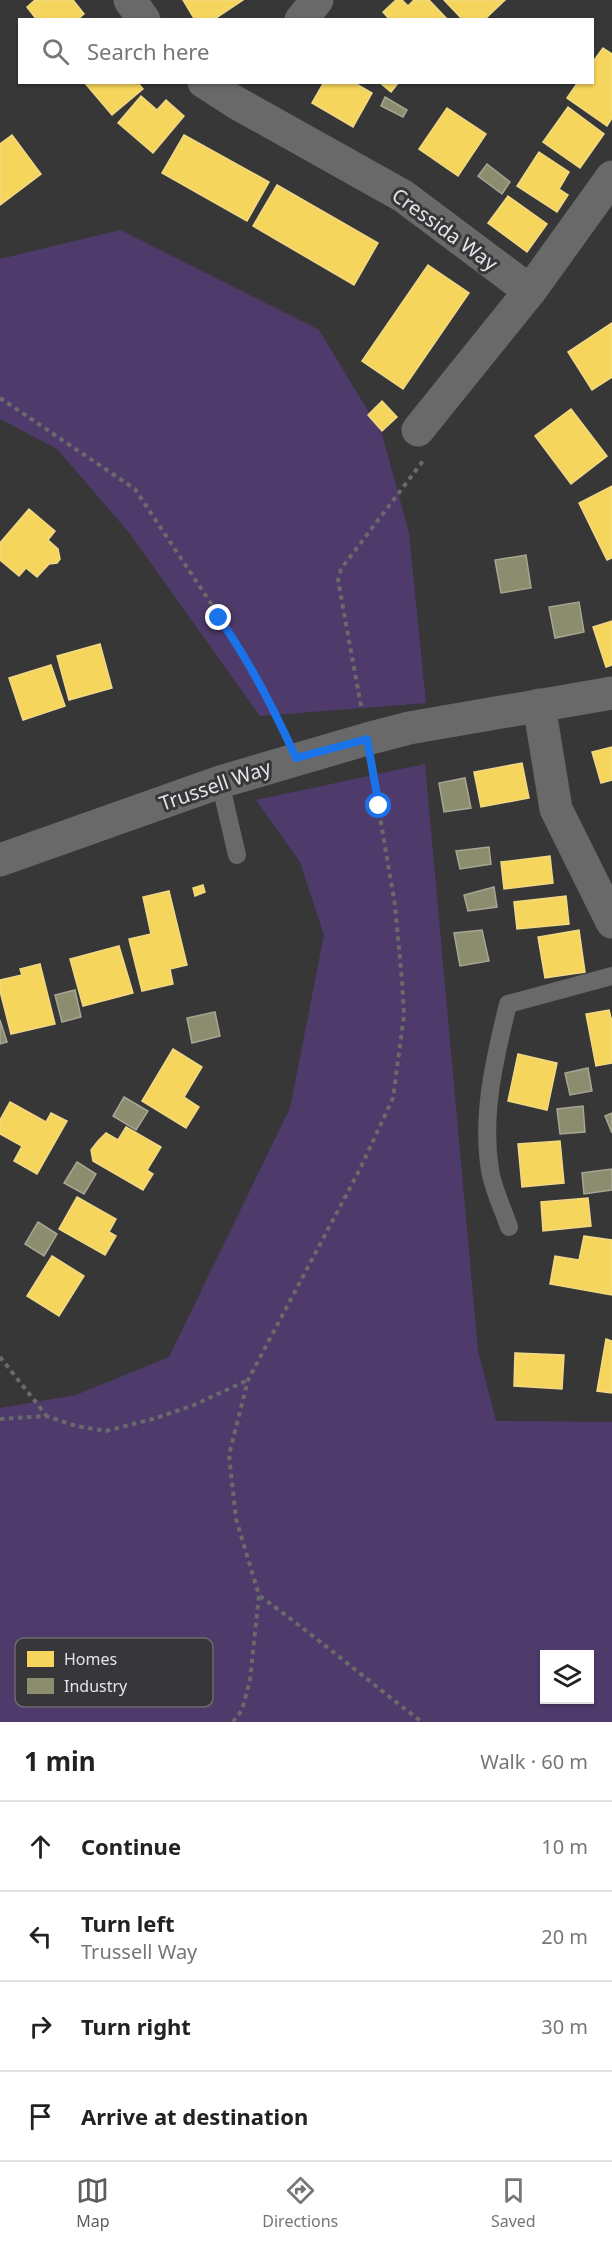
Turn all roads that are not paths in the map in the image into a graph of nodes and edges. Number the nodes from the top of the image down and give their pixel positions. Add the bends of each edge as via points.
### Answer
1 (130, 0) edge
2 (317, 0) edge
3 (143, 18) edge
4 (303, 18) edge
5 (212, 84) edge
6 (242, 92) edge
7 (612, 177) edge
8 (530, 291) junction
9 (421, 444) road end
10 (612, 693) edge
11 (539, 705) junction
12 (220, 782) junction
13 (237, 855) dead end
14 (0, 860) edge
15 (612, 922) edge
16 (612, 976) edge
17 (509, 1227) dead end

1 - 3 street
2 - 4 street
5 - 6 street, Cressida Way
6 - 8 street, Cressida Way via 403,196
7 - 8 street
8 - 9 street
10 - 11 street, Trussell Way
11 - 12 street, Trussell Way via 409,728
11 - 15 street via 556,809
12 - 13 lane
12 - 14 street, Trussell Way
16 - 17 lane via 508,1004 495,1057 487,1119 490,1171

